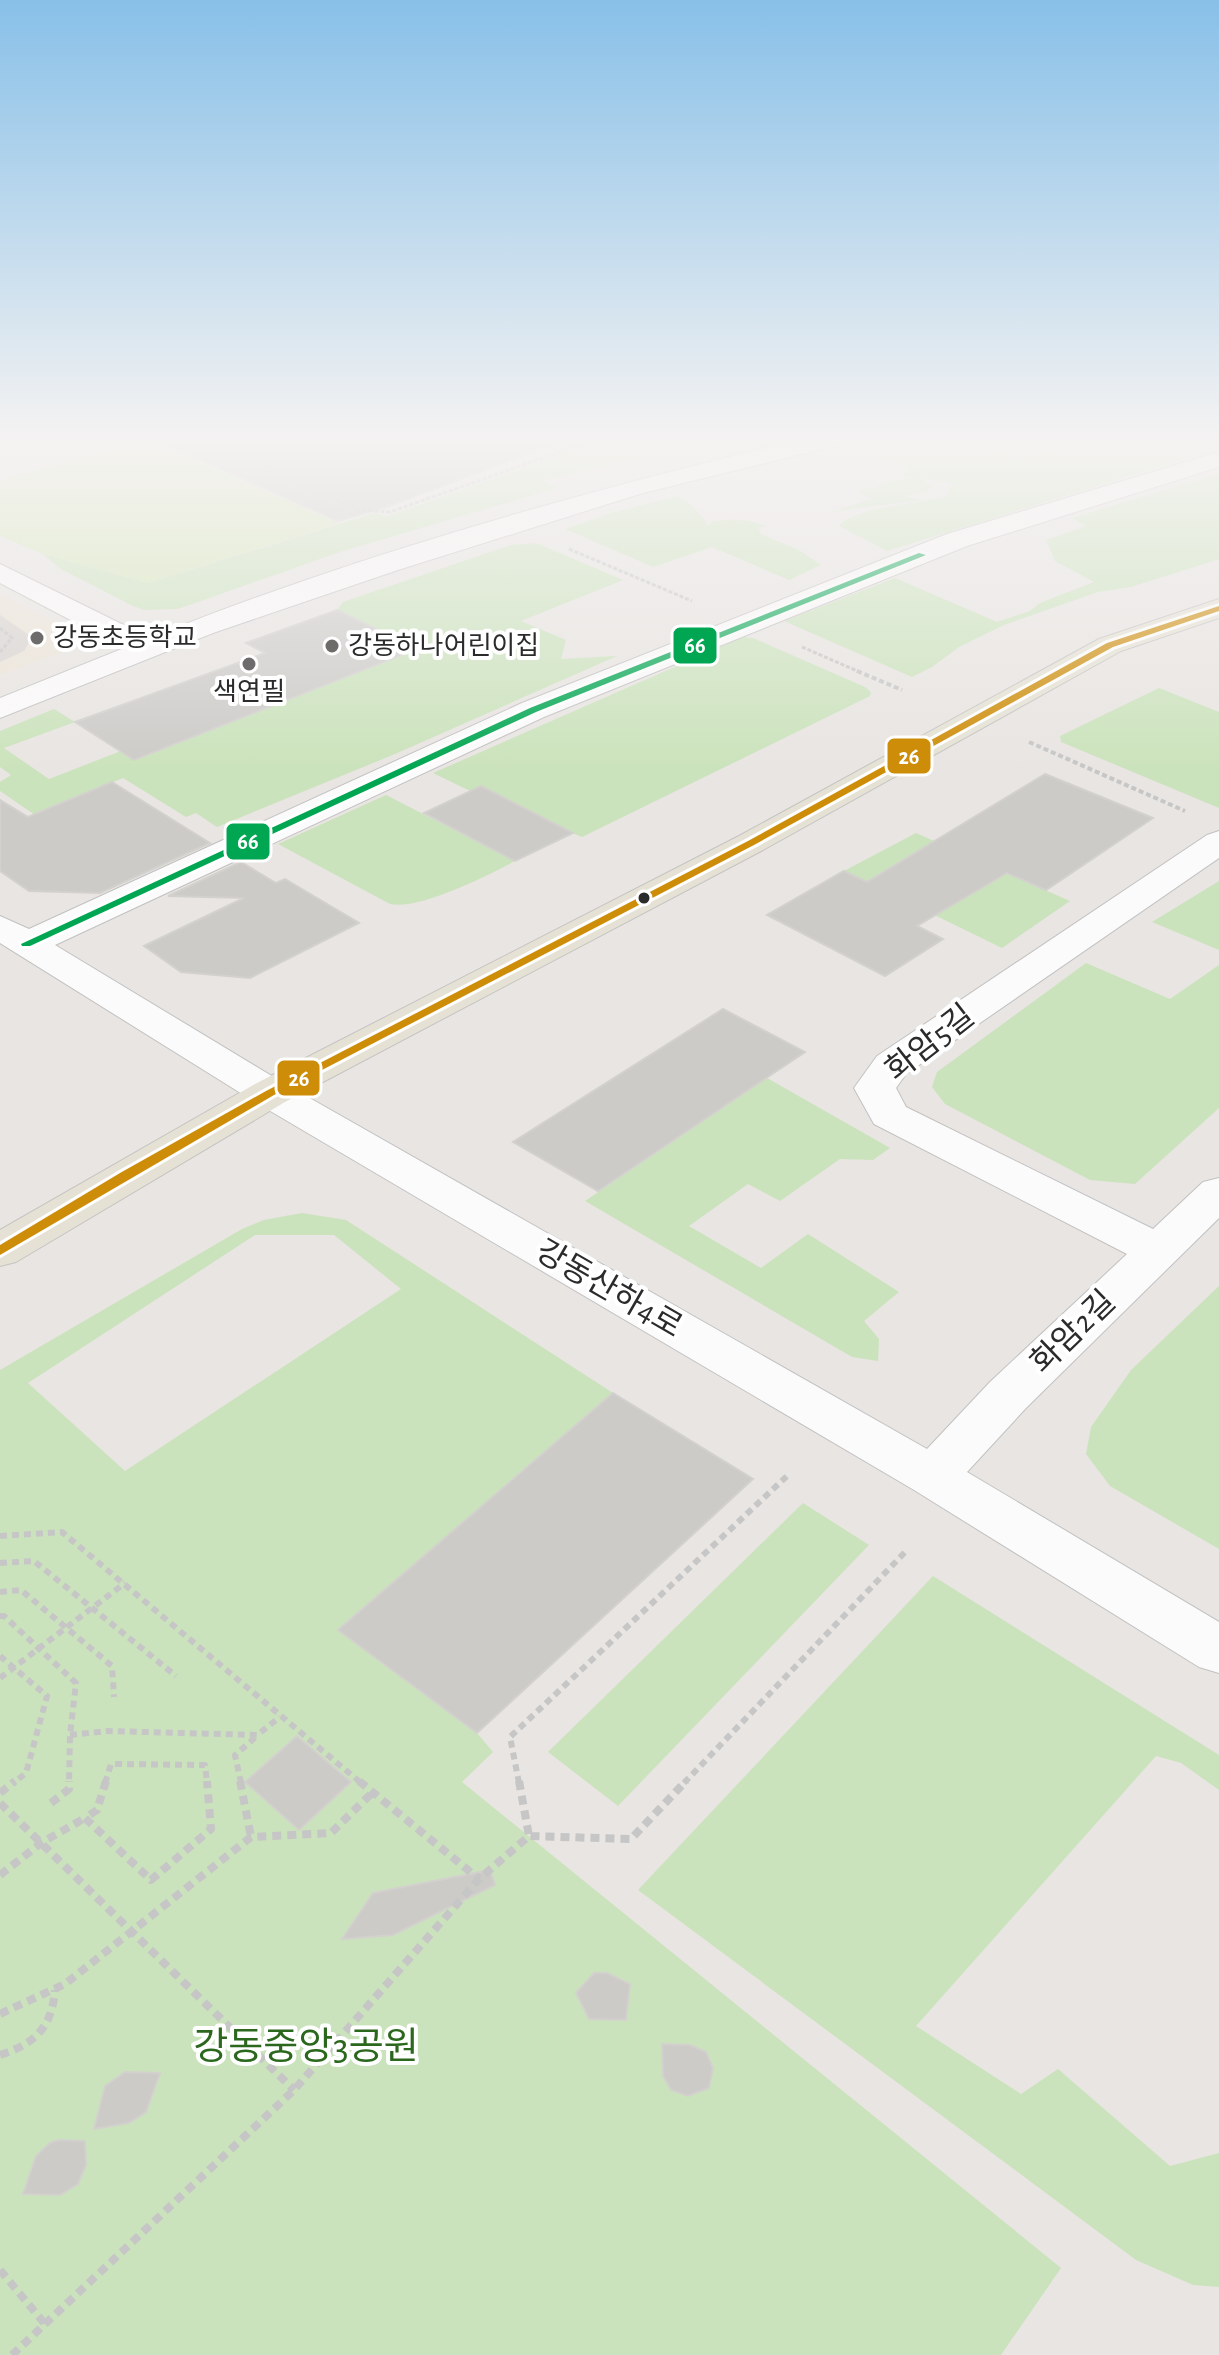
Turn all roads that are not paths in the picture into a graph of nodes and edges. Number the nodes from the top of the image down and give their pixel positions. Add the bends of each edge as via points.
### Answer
1 (433, 550) edge
2 (932, 550) edge
3 (0, 572) edge
4 (1219, 608) edge
5 (146, 648) junction
6 (0, 709) edge
7 (1208, 829) edge
8 (13, 935) edge
9 (270, 1093) junction
10 (1219, 1192) edge
11 (1156, 1250) junction
12 (0, 1251) edge
13 (932, 1476) junction
14 (1219, 1650) edge

1 - 5 street
2 - 8 street via 547,704
3 - 5 street
4 - 9 main road via 1110,645 751,843
5 - 6 street
7 - 11 street, 화암5길 via 891,1065 875,1088 889,1115
8 - 9 street, 강동산하4로
9 - 12 main road
9 - 13 street, 강동산하4로
10 - 11 street, 화암2길
11 - 13 street, 화암2길
13 - 14 street, 강동산하4로

